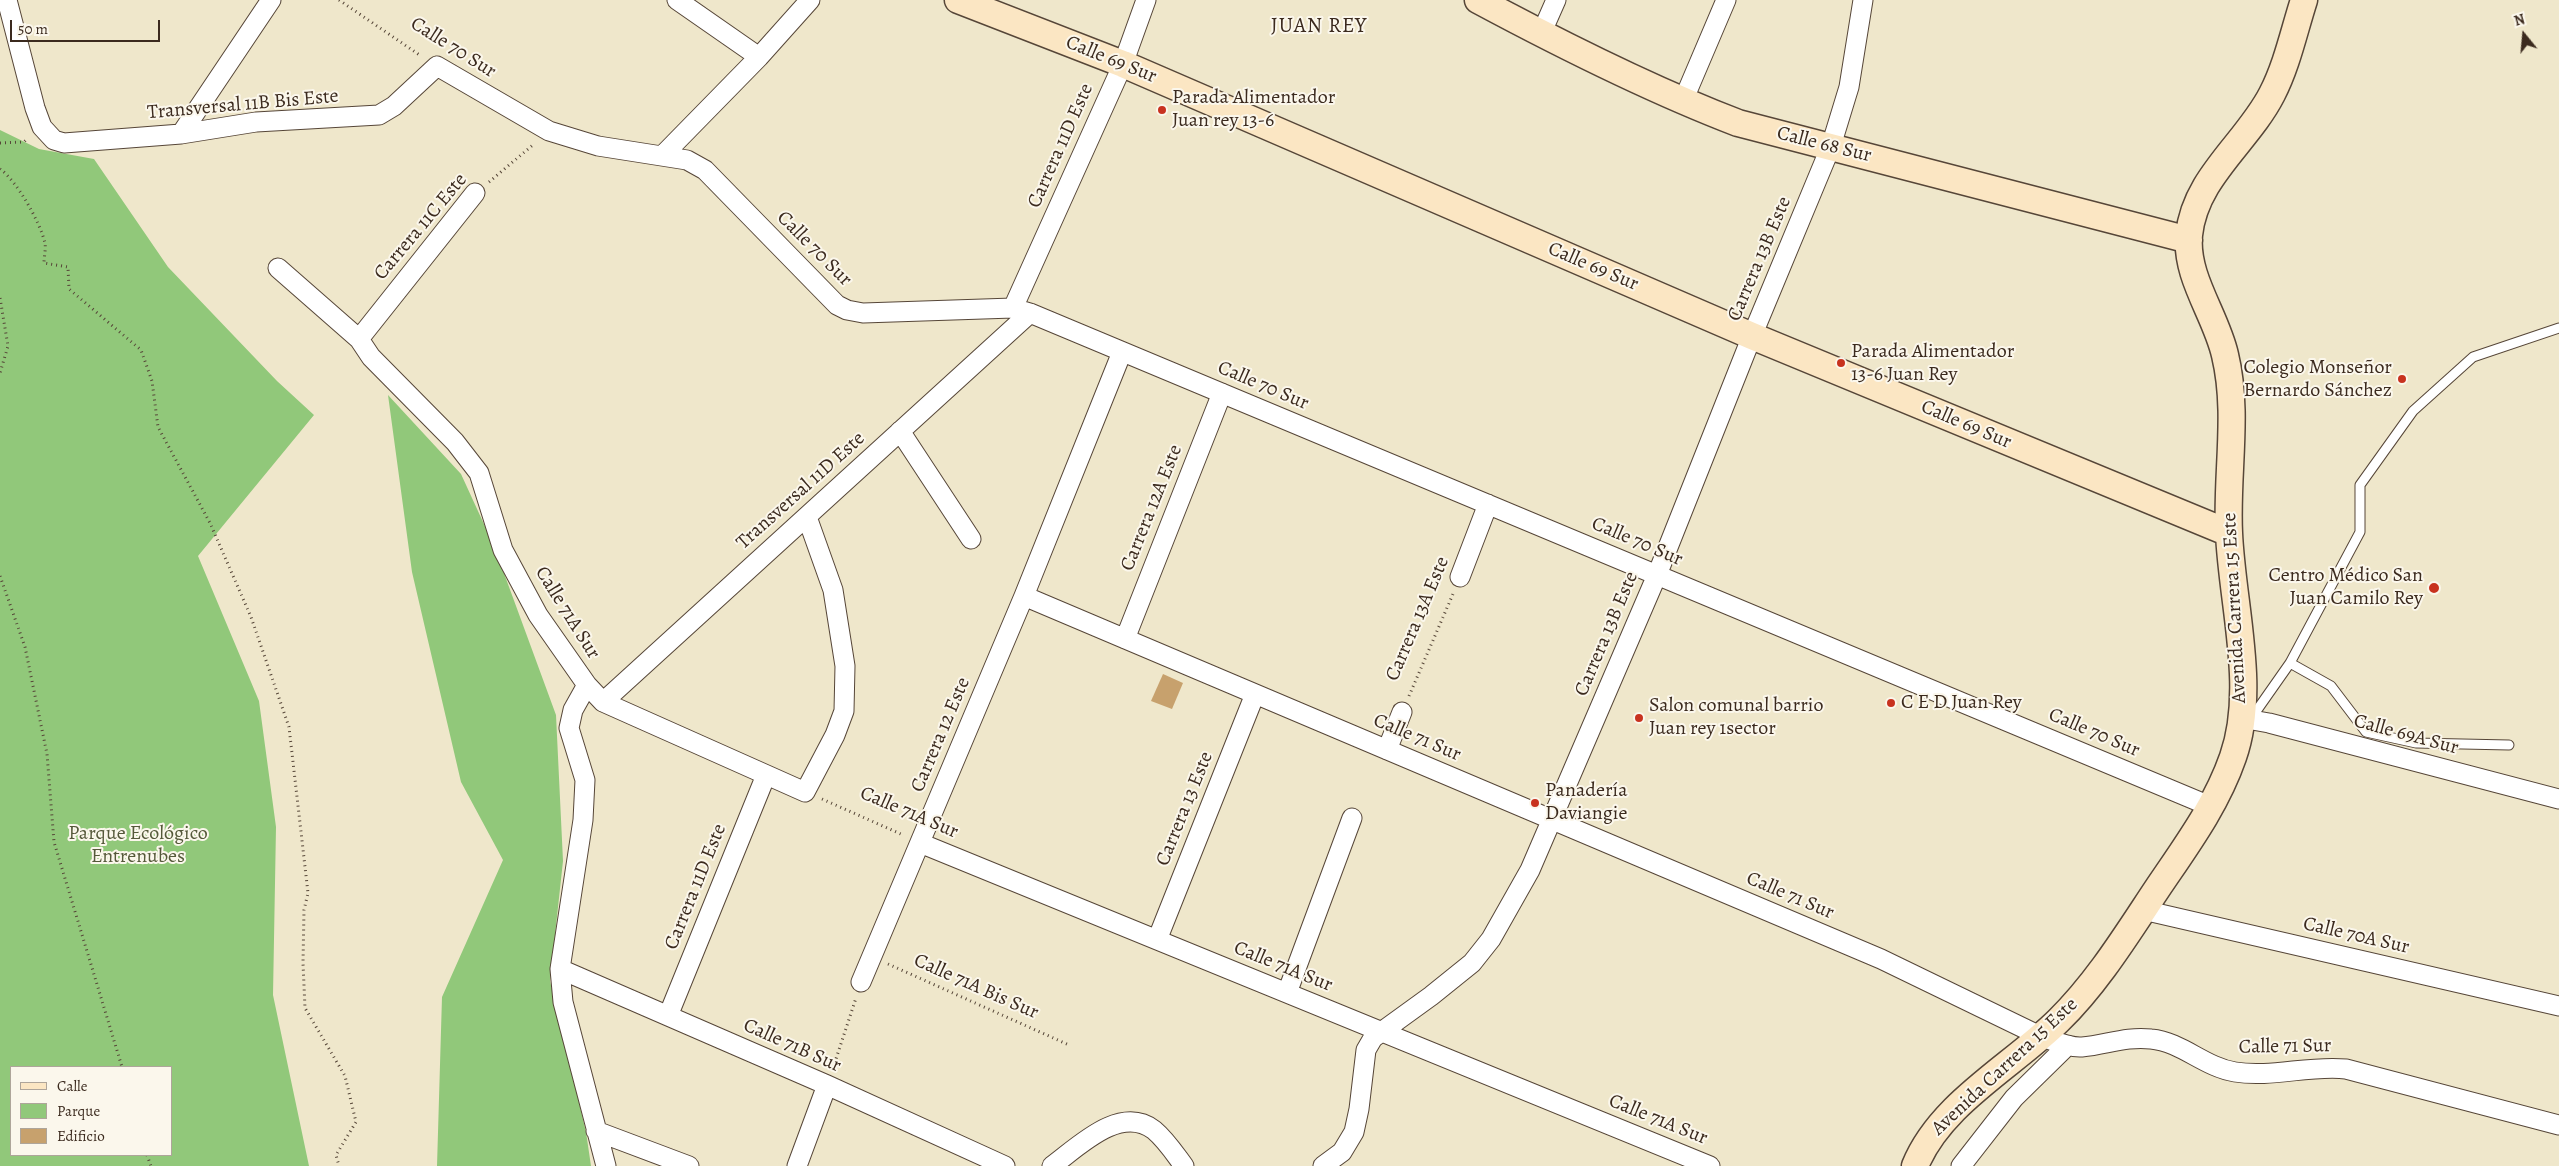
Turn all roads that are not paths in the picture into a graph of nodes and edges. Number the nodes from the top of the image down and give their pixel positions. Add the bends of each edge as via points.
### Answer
1 (7, 0) edge
2 (270, 0) edge
3 (677, 0) edge
4 (810, 0) edge
5 (958, 0) edge
6 (1146, 0) edge
7 (1478, 0) edge
8 (1556, 0) edge
9 (1726, 0) edge
10 (1863, 0) edge
11 (2304, 0) edge
12 (1541, 34) junction
13 (759, 57) junction
14 (1123, 64) junction
15 (437, 66) joint
16 (1683, 101) junction
17 (181, 134) junction
18 (1832, 146) junction
19 (663, 155) junction
20 (475, 193) road end
21 (2189, 240) junction
22 (278, 268) dead end
23 (1021, 310) junction
24 (2559, 328) edge
25 (1752, 336) junction
26 (359, 339) junction
27 (1122, 352) junction
28 (1222, 393) junction
29 (900, 431) junction
30 (1488, 504) junction
31 (807, 517) junction
32 (2228, 533) junction
33 (971, 539) dead end
34 (1657, 575) junction
35 (1460, 577) road end
36 (1024, 596) junction
37 (1124, 639) junction
38 (2290, 663) junction
39 (587, 685) junction
40 (1255, 694) junction
41 (603, 702) junction
42 (1402, 712) road end
43 (2245, 719) junction
44 (2509, 745) dead end
45 (1387, 750) junction
46 (766, 775) junction
47 (2559, 799) edge
48 (2212, 807) junction
49 (1352, 818) dead end
50 (1551, 819) junction
51 (920, 843) junction
52 (2143, 910) junction
53 (1157, 940) junction
54 (560, 969) junction
55 (861, 982) road end
56 (1287, 993) junction
57 (2559, 1006) edge
58 (668, 1016) junction
59 (1380, 1031) junction
60 (2042, 1037) junction
61 (2068, 1045) junction
62 (827, 1085) junction
63 (2559, 1125) edge
64 (596, 1131) junction
65 (606, 1166) edge
66 (689, 1166) edge
67 (797, 1166) edge
68 (1005, 1166) edge
69 (1052, 1166) edge
70 (1184, 1166) edge
71 (1323, 1166) edge
72 (1710, 1166) edge
73 (1915, 1166) edge
74 (1961, 1166) edge

1 - 17 street, Transversal 11B Bis Este via 35,108 42,127 54,140 64,143
2 - 17 street
3 - 13 street
4 - 13 street
5 - 14 street, Calle 69 Sur
6 - 14 street, Carrera 11D Este
7 - 12 street, Calle 68 Sur
8 - 12 street
9 - 16 street
10 - 18 street, Carrera 13B Este via 1850,87
11 - 21 street, Avenida Carrera 15 Este via 2272,95 2201,194 2193,214
12 - 16 street, Calle 68 Sur
13 - 19 street
14 - 23 street, Carrera 11D Este
14 - 25 street, Calle 69 Sur
15 - 17 street, Transversal 11B Bis Este via 394,106 379,115 256,122
15 - 19 street, Calle 70 Sur via 549,131 598,146
16 - 18 street, Calle 68 Sur via 1738,123
18 - 21 street, Calle 68 Sur
18 - 25 street, Carrera 13B Este
19 - 23 street, Calle 70 Sur via 687,160 705,170 838,305 847,310 882,313
20 - 26 street, Carrera 11C Este
21 - 32 street, Avenida Carrera 15 Este via 2188,249 2195,275 2216,324 2230,382
22 - 26 street, Calle 71A Sur
23 - 27 street, Calle 70 Sur
23 - 29 street, Transversal 11D Este
24 - 38 lane via 2473,357 2413,411 2360,485 2360,532
25 - 32 street, Calle 69 Sur
25 - 34 street, Carrera 13B Este
26 - 39 street, Calle 71A Sur via 371,357 455,442 479,473 503,550 538,615
27 - 28 street, Calle 70 Sur
27 - 36 street, Carrera 12 Este
28 - 30 street, Calle 70 Sur
28 - 37 street, Carrera 12A Este
29 - 31 street, Transversal 11D Este
29 - 33 street
30 - 34 street, Calle 70 Sur
30 - 35 street, Carrera 13A Este
31 - 41 street, Transversal 11D Este
31 - 46 street, Calle 71A Sur via 833,590 846,666 844,711 805,792
32 - 43 street, Avenida Carrera 15 Este
34 - 48 street, Calle 70 Sur
34 - 50 street, Carrera 13B Este
36 - 37 street, Calle 71 Sur
36 - 51 street, Carrera 12 Este
37 - 40 street, Calle 71 Sur
38 - 43 lane
38 - 44 lane via 2332,686 2366,732 2416,742
39 - 41 street, Calle 71A Sur
39 - 54 street via 573,710 569,728 585,780
40 - 45 street, Calle 71 Sur
40 - 53 street, Carrera 13 Este
41 - 46 street, Calle 71A Sur
42 - 45 street, Carrera 13A Este
43 - 47 street, Calle 69A Sur via 2269,722
43 - 48 street, Avenida Carrera 15 Este
45 - 50 street, Calle 71 Sur
46 - 58 street, Carrera 11D Este
48 - 52 street, Avenida Carrera 15 Este
49 - 56 street
50 - 59 street, Carrera 13B Este via 1530,870 1482,951 1431,996
50 - 60 street, Calle 71 Sur via 1881,959
51 - 53 street, Calle 71A Sur
51 - 55 street, Carrera 12 Este
52 - 57 street, Calle 70A Sur
52 - 60 street, Avenida Carrera 15 Este via 2096,978
53 - 56 street, Calle 71A Sur
54 - 58 street, Calle 71B Sur
54 - 64 street via 563,1002
56 - 59 street, Calle 71A Sur
58 - 62 street, Calle 71B Sur
59 - 71 street, Carrera 13B Este via 1366,1050 1354,1132 1342,1152
59 - 72 street, Calle 71A Sur
60 - 61 street, Calle 71 Sur
60 - 73 street, Avenida Carrera 15 Este via 1953,1110 1933,1131
61 - 63 street, Calle 71 Sur via 2082,1047 2130,1038 2171,1042 2236,1073 2328,1067 2346,1069
61 - 74 street via 2014,1098
62 - 67 street
62 - 68 street, Calle 71B Sur
64 - 65 street
64 - 66 street
69 - 70 street via 1098,1132 1121,1123 1137,1122 1153,1130

